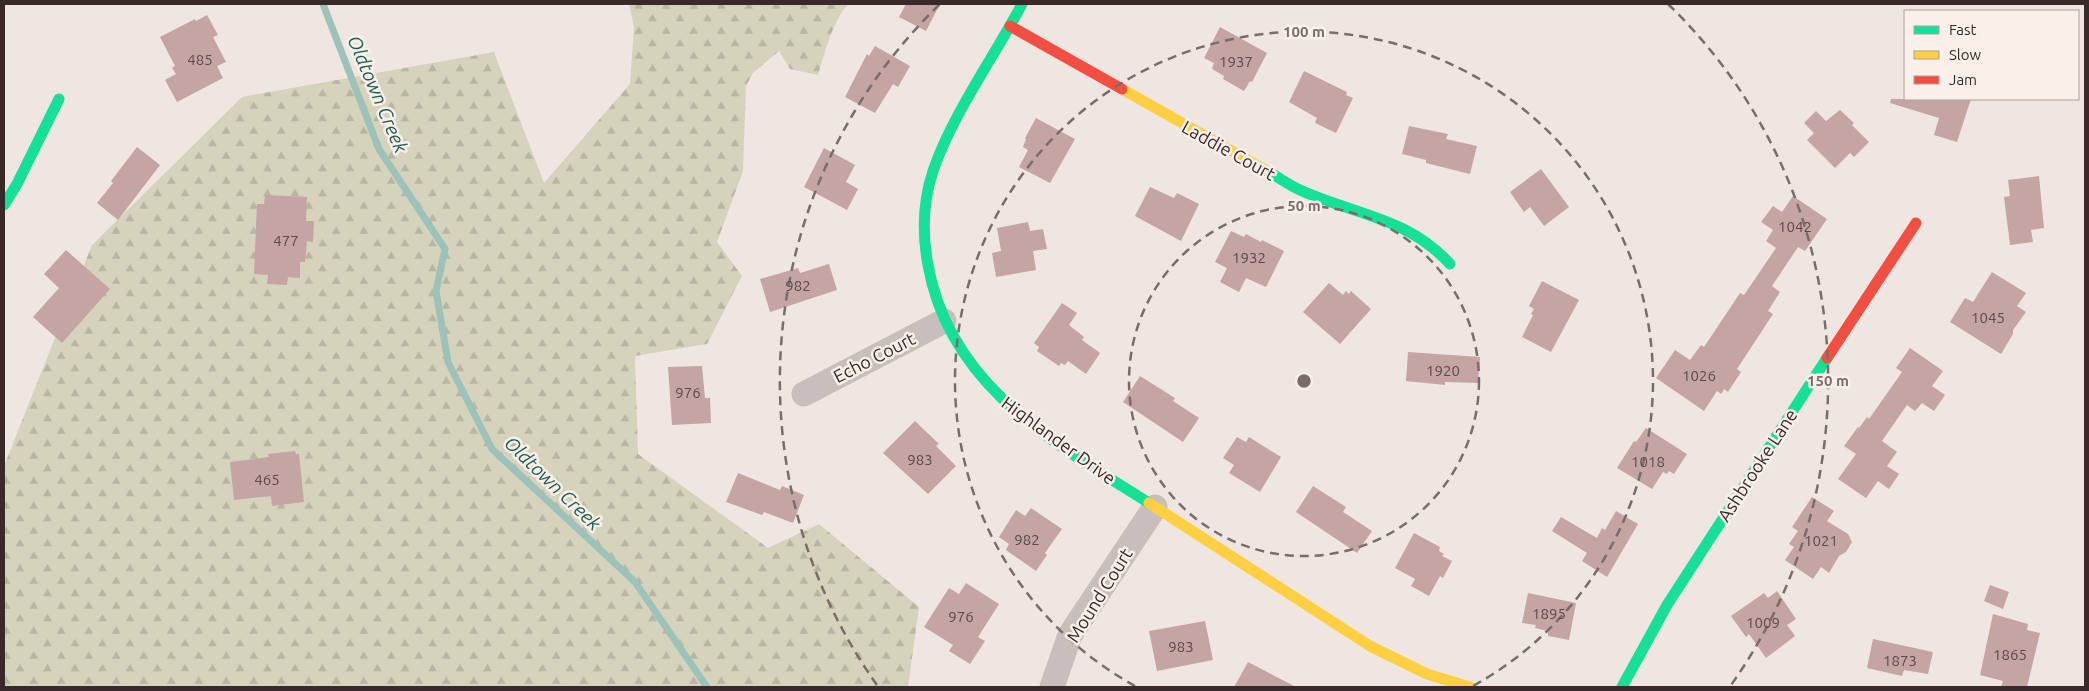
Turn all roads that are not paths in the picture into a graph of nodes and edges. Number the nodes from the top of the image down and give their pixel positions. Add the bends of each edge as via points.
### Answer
1 (1022, 4) edge
2 (1010, 26) junction
3 (59, 99) dead end
4 (4, 205) edge
5 (1916, 223) dead end
6 (1450, 264) dead end
7 (944, 321) junction
8 (804, 394) dead end
9 (1155, 507) junction
10 (1052, 687) edge
11 (1470, 687) edge
12 (1622, 687) edge

1 - 2 street, Highlander Drive
2 - 6 street, Laddie Court via 1300,190 1404,228 1436,249
2 - 7 street, Highlander Drive via 943,143 929,178 924,225 928,276
3 - 4 street
5 - 12 street, Ashbrooke Lane via 1723,516 1667,605
7 - 8 street, Echo Court
7 - 9 street, Highlander Drive via 963,354 1015,412 1100,473
9 - 10 street, Mound Court via 1070,635
9 - 11 street, Highlander Drive via 1357,639 1414,669

